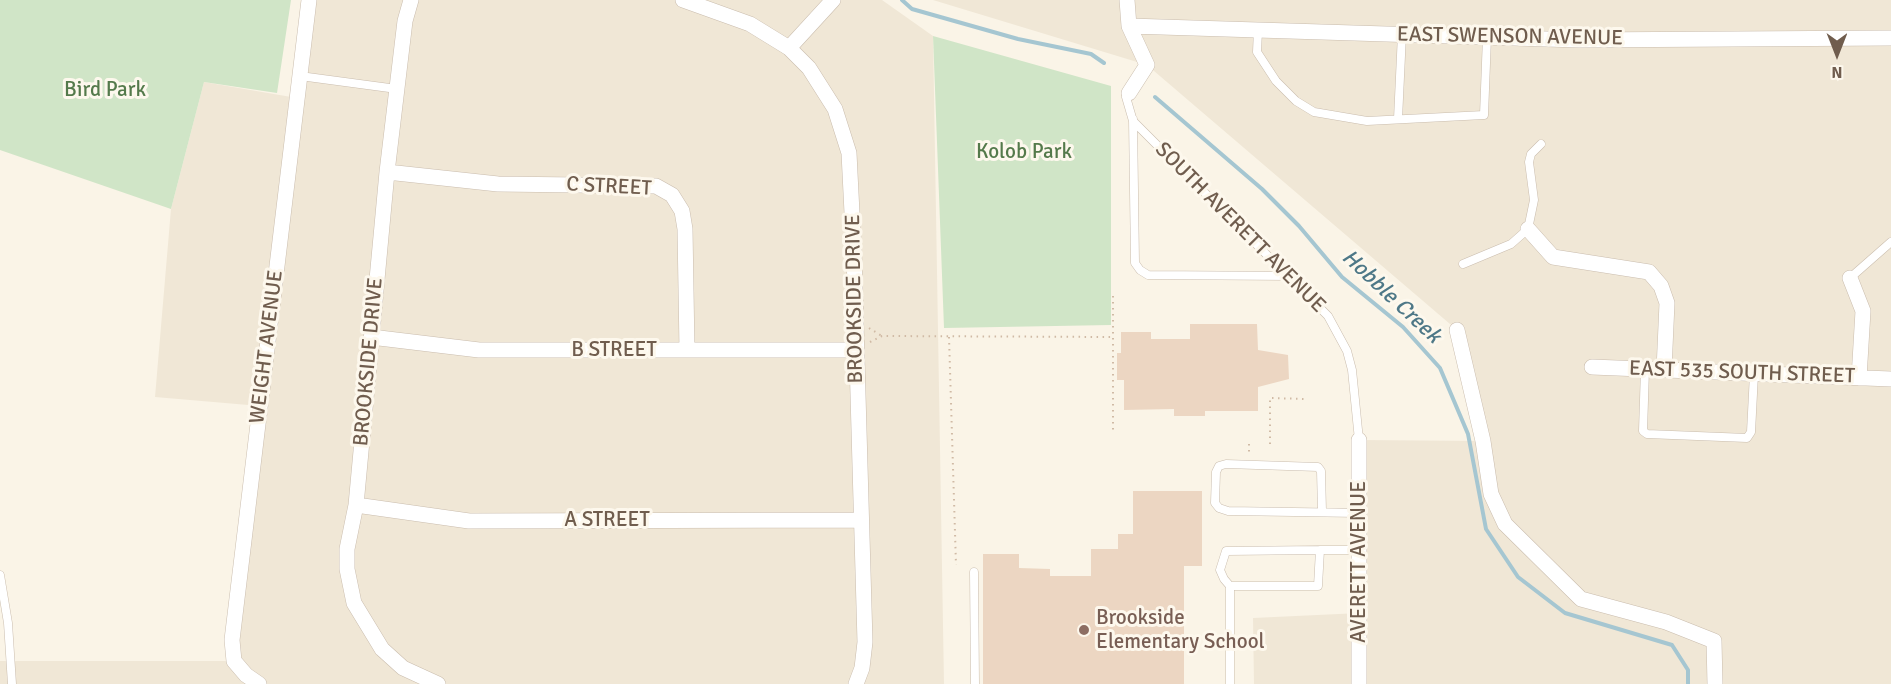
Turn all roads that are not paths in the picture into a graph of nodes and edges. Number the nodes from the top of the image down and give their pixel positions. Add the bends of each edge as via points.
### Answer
1 (309, 0) edge
2 (411, 0) edge
3 (683, 0) edge
4 (833, 0) edge
5 (1127, 0) edge
6 (1129, 26) junction
7 (1258, 30) junction
8 (1402, 34) junction
9 (1487, 37) junction
10 (1891, 38) edge
11 (789, 48) junction
12 (300, 76) junction
13 (397, 89) junction
14 (1130, 93) joint
15 (1133, 119) junction
16 (1398, 119) junction
17 (1542, 144) dead end
18 (387, 172) junction
19 (1528, 229) junction
20 (1891, 242) edge
21 (1463, 264) dead end
22 (1291, 276) junction
23 (1850, 278) joint
24 (1457, 330) dead end
25 (371, 337) junction
26 (862, 347) junction
27 (687, 350) junction
28 (1592, 367) dead end
29 (1645, 369) junction
30 (1664, 370) junction
31 (1754, 374) junction
32 (1859, 378) junction
33 (1891, 379) edge
34 (1359, 440) joint
35 (356, 505) junction
36 (1322, 511) junction
37 (1359, 513) junction
38 (860, 520) junction
39 (1320, 550) junction
40 (1360, 550) junction
41 (974, 572) dead end
42 (0, 575) edge
43 (1230, 586) junction
44 (12, 684) edge
45 (259, 684) edge
46 (438, 684) edge
47 (856, 684) edge
48 (975, 684) edge
49 (1230, 684) edge
50 (1359, 684) edge
51 (1715, 684) edge

1 - 12 street, WEIGHT AVENUE
2 - 13 street, BROOKSIDE DRIVE
3 - 11 street, BROOKSIDE DRIVE via 750,24
4 - 11 street
5 - 6 street
6 - 7 street, EAST SWENSON AVENUE
6 - 14 street via 1147,65
7 - 8 street, EAST SWENSON AVENUE
7 - 16 lane via 1257,52 1276,81 1296,101 1314,112 1343,119
8 - 9 street, EAST SWENSON AVENUE
8 - 16 lane
9 - 10 street, EAST SWENSON AVENUE
9 - 16 lane via 1484,115
11 - 26 street, BROOKSIDE DRIVE via 809,68 835,109 849,153
12 - 13 lane
12 - 45 street, WEIGHT AVENUE via 232,640 234,661
13 - 18 street, BROOKSIDE DRIVE
14 - 15 lane via 1126,97
15 - 22 lane, SOUTH AVERETT AVENUE
15 - 22 lane via 1135,263 1140,270 1148,274
17 - 19 lane via 1531,154 1529,162 1534,200
18 - 25 street, BROOKSIDE DRIVE
18 - 27 street, C STREET via 498,184 656,186 672,195 682,211 685,229
19 - 21 lane via 1511,244
19 - 30 street via 1552,257 1649,272 1661,286 1667,303
20 - 23 lane
22 - 34 lane, SOUTH AVERETT AVENUE via 1328,316 1347,351
23 - 32 street via 1863,311
24 - 51 street via 1491,494 1506,524 1581,599 1666,622 1713,641
25 - 27 street, B STREET via 479,350
25 - 35 street, BROOKSIDE DRIVE
26 - 27 street, B STREET
26 - 38 street, BROOKSIDE DRIVE
28 - 29 street, EAST 535 SOUTH STREET
29 - 30 street, EAST 535 SOUTH STREET
29 - 31 lane via 1642,431 1647,434 1748,438
30 - 31 street, EAST 535 SOUTH STREET
31 - 32 street, EAST 535 SOUTH STREET
32 - 33 street, EAST 535 SOUTH STREET
34 - 37 street, AVERETT AVENUE
35 - 38 street, A STREET via 469,521
35 - 46 street, BROOKSIDE DRIVE via 347,549 354,603 392,660
36 - 36 lane via 1219,508 1215,503 1216,472 1227,464 1318,467
36 - 37 lane
37 - 40 street, AVERETT AVENUE
38 - 47 street, BROOKSIDE DRIVE via 865,642
39 - 40 lane
39 - 43 lane via 1318,586
39 - 43 lane via 1226,551 1220,570
40 - 50 street, AVERETT AVENUE
41 - 48 lane
42 - 44 lane
43 - 49 lane

